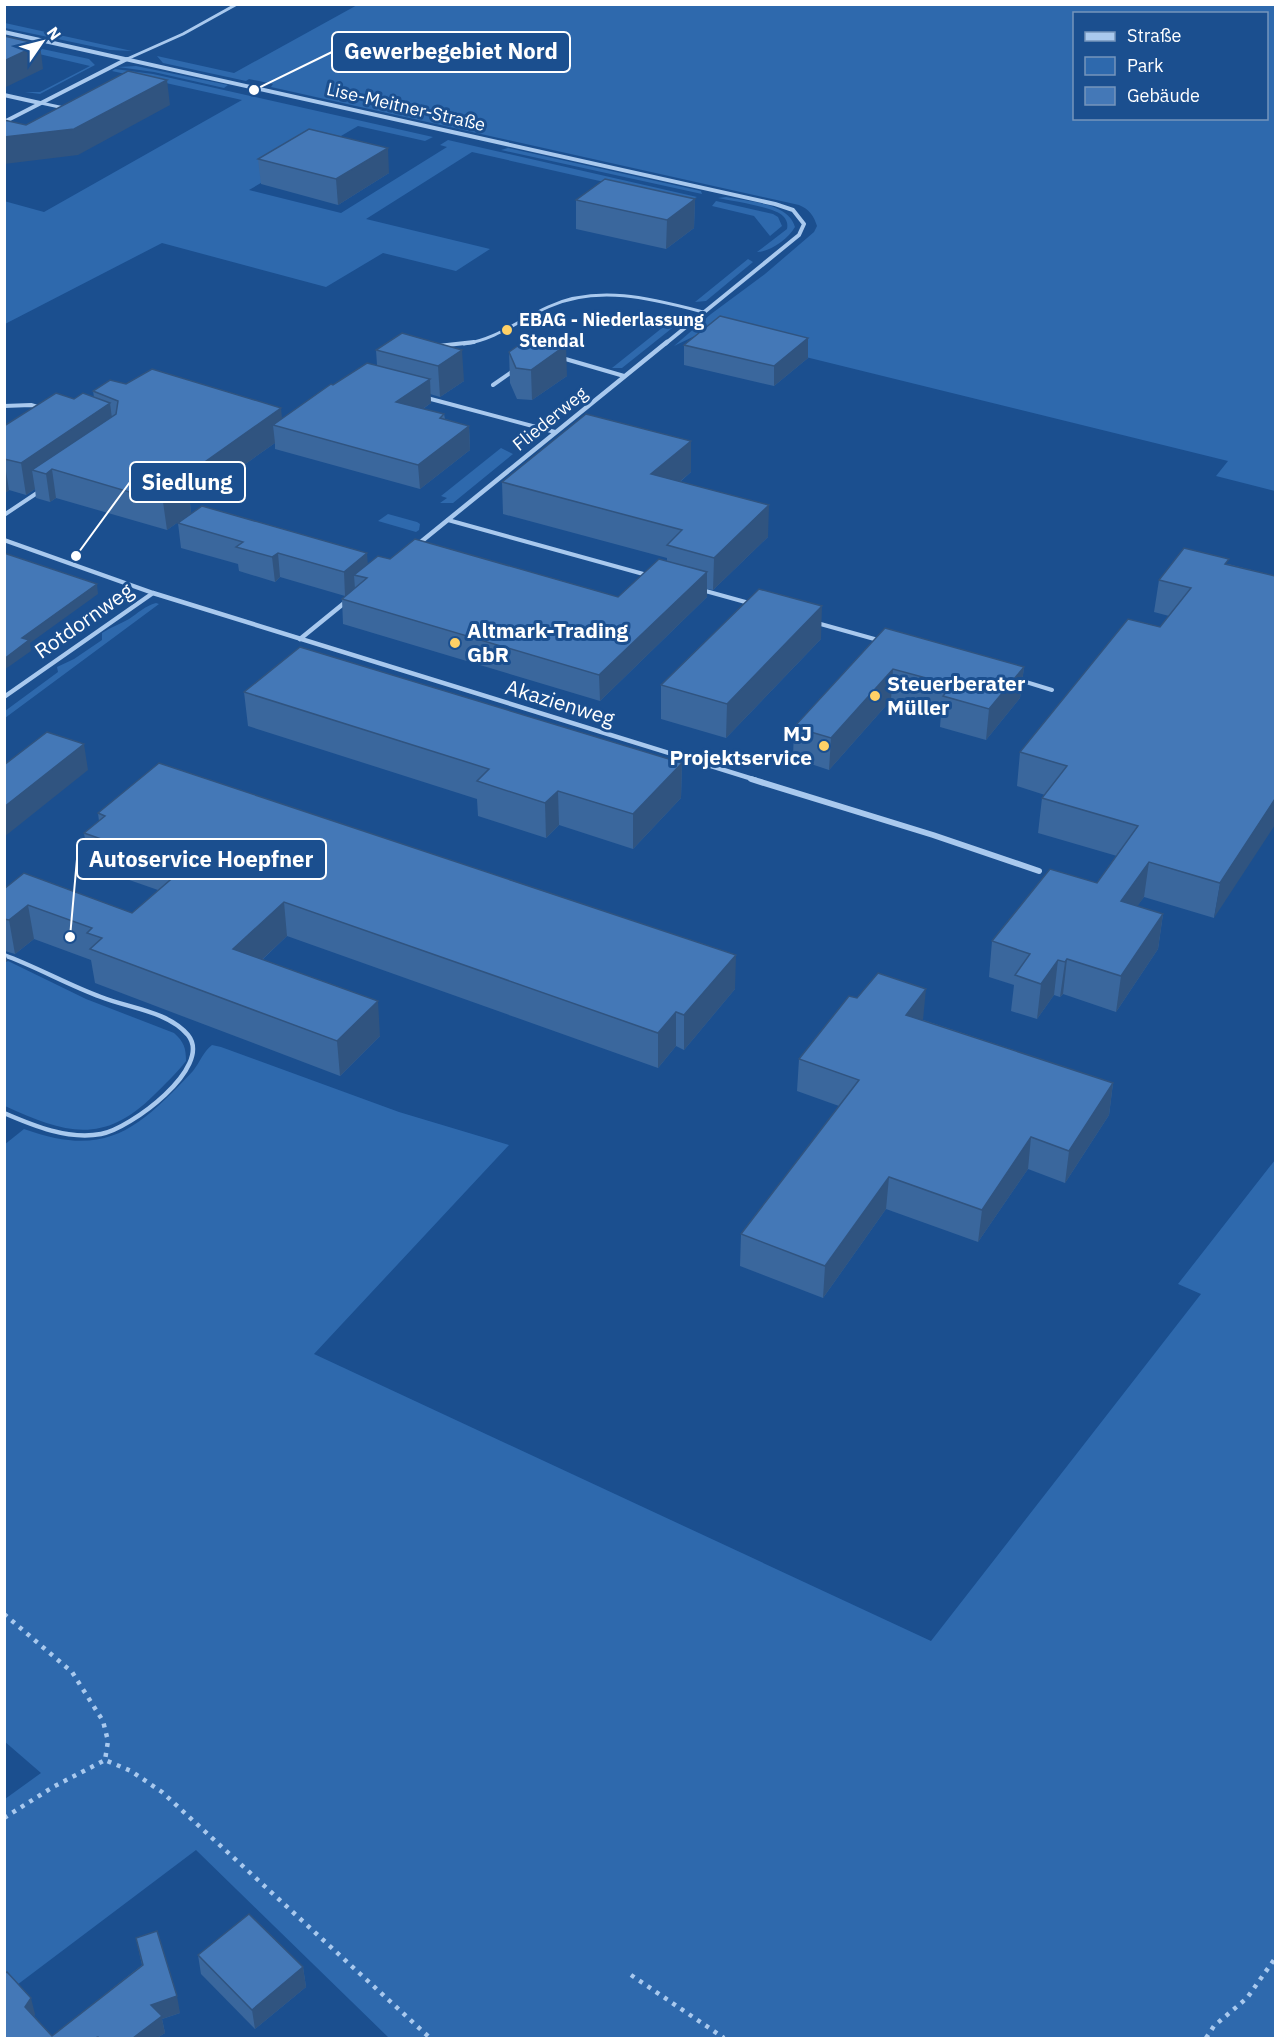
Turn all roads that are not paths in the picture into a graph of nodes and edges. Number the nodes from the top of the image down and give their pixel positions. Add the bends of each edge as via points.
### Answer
1 (237, 4) edge
2 (4, 32) edge
3 (127, 59) junction
4 (4, 95) edge
5 (41, 103) junction
6 (68, 109) edge
7 (4, 122) edge
8 (799, 215) joint
9 (703, 312) junction
10 (432, 346) edge
11 (561, 358) edge
12 (521, 365) edge
13 (624, 376) junction
14 (493, 385) dead end
15 (424, 397) edge
16 (4, 406) edge
17 (42, 408) edge
18 (555, 432) junction
19 (43, 489) edge
20 (4, 515) edge
21 (448, 520) junction
22 (4, 540) edge
23 (411, 550) edge
24 (657, 578) edge
25 (690, 587) edge
26 (153, 594) junction
27 (355, 595) edge
28 (758, 606) edge
29 (815, 622) edge
30 (300, 639) junction
31 (882, 641) edge
32 (1007, 677) edge
33 (1052, 690) dead end
34 (4, 697) edge
35 (1039, 871) dead end
36 (4, 955) edge
37 (4, 1113) edge

1 - 3 lane
2 - 3 street, Lise-Meitner-Straße
3 - 5 street
3 - 8 street, Lise-Meitner-Straße via 774,203
4 - 5 street
5 - 6 lane
5 - 7 street
8 - 9 street, Fliederweg via 804,224 799,235
9 - 10 lane via 608,294 566,300 489,338
9 - 13 street, Fliederweg
11 - 13 lane
12 - 14 lane
13 - 18 street, Fliederweg
15 - 18 lane
16 - 17 lane
18 - 21 street, Fliederweg
19 - 20 lane
21 - 23 street, Fliederweg
21 - 24 lane
22 - 26 street, Akazienweg
25 - 28 lane
26 - 30 street, Akazienweg
26 - 34 street, Rotdornweg
27 - 30 street
29 - 31 lane
30 - 35 street, Akazienweg
32 - 33 lane
36 - 37 lane via 169,1022 186,1032 194,1043 195,1059 134,1121 98,1136 34,1126

